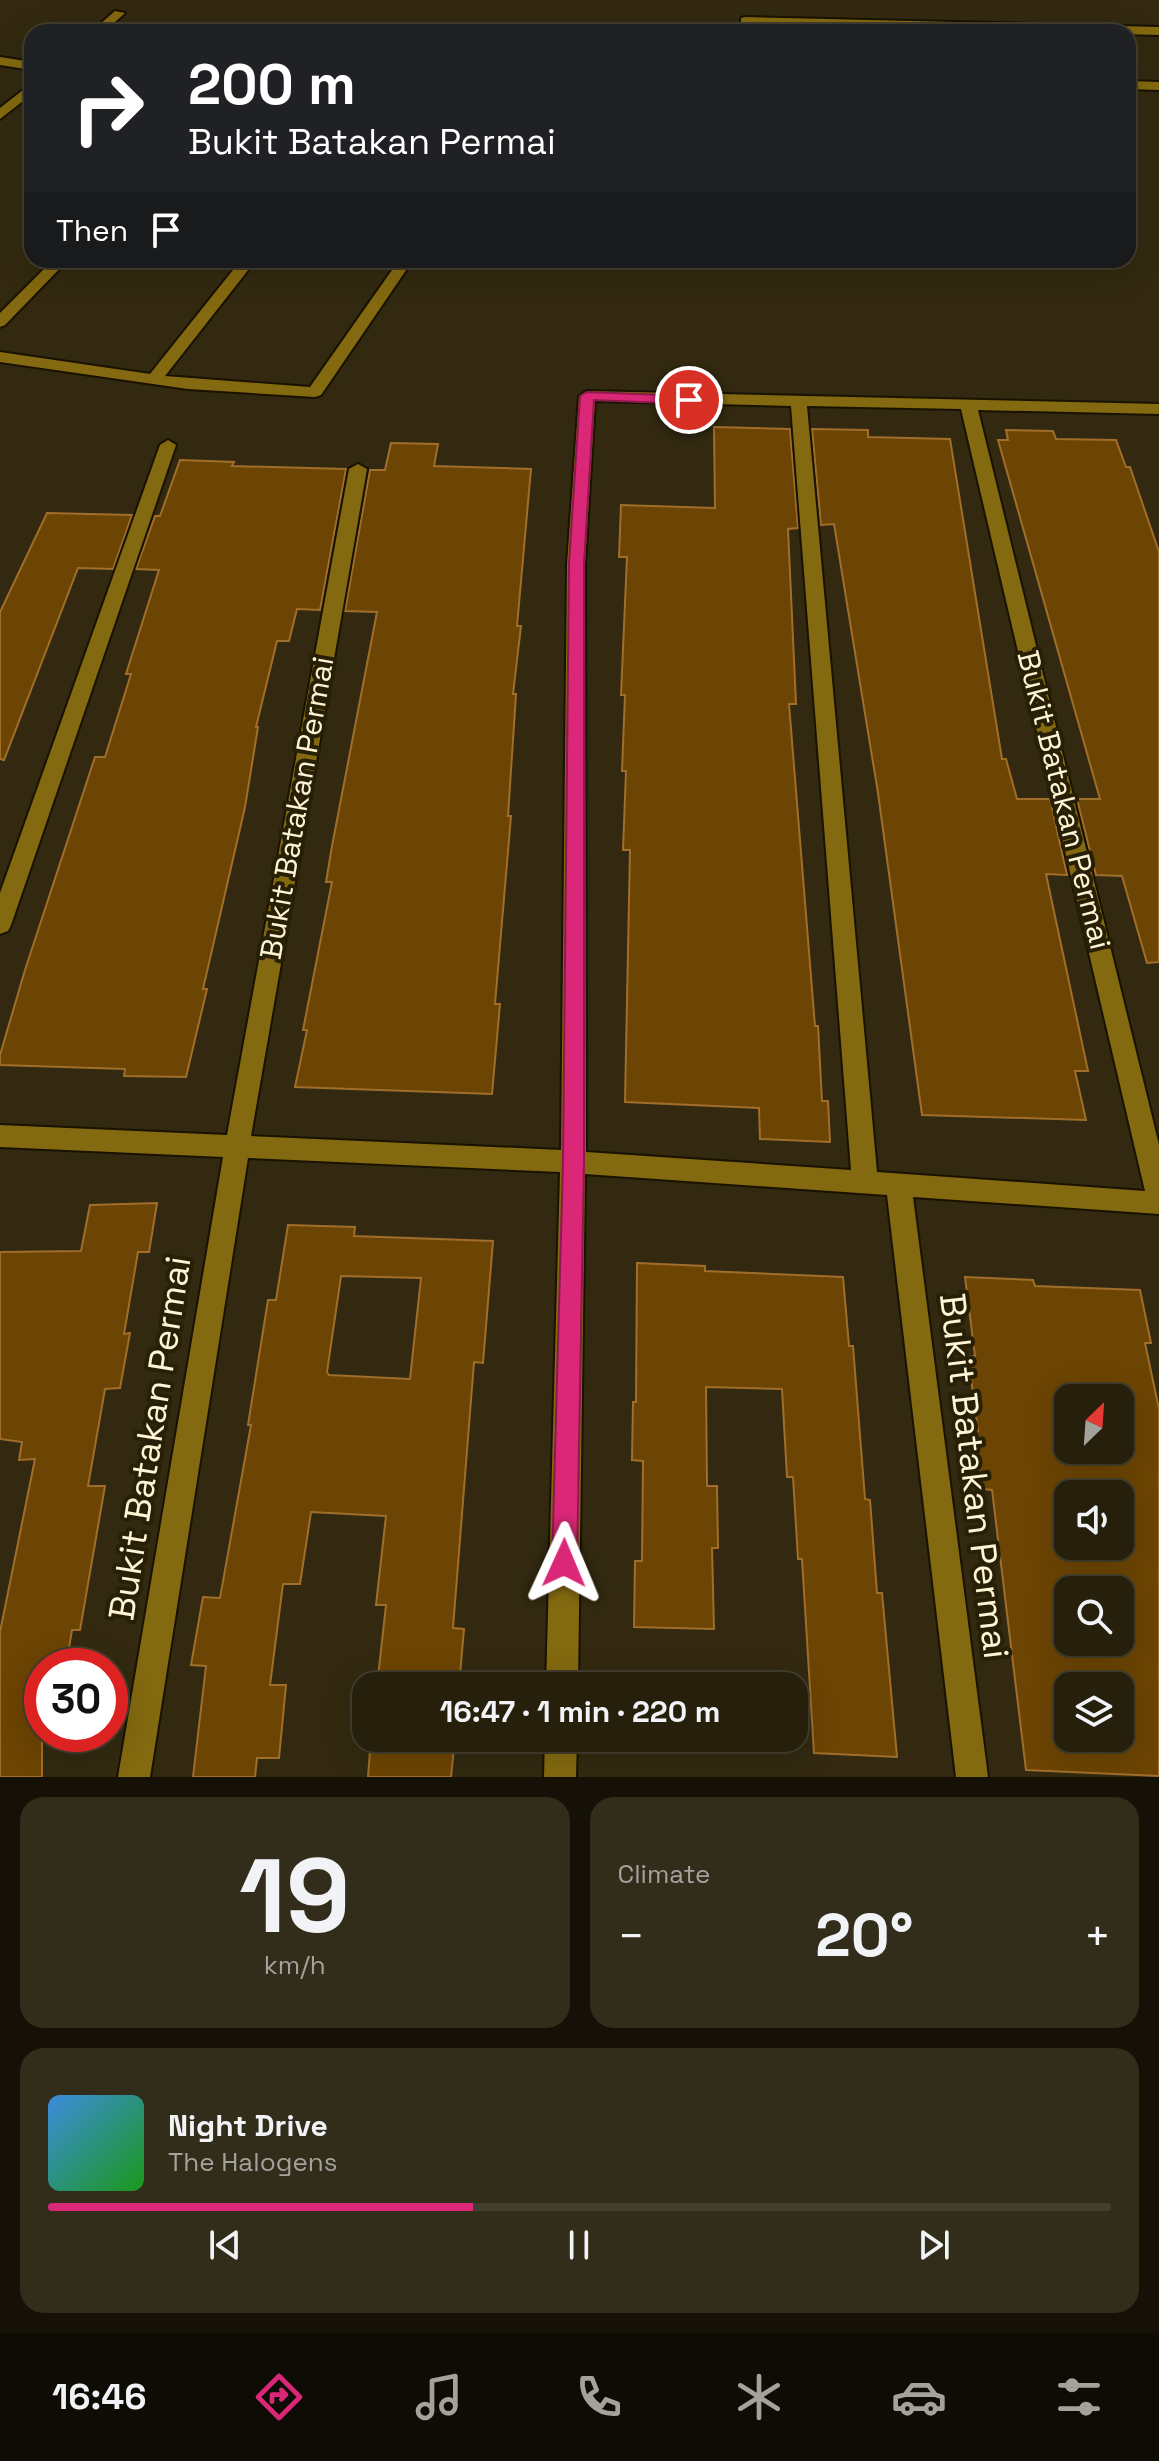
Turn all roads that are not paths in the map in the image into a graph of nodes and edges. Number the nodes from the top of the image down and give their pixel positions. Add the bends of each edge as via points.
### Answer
1 (119, 13) dead end
2 (745, 21) dead end
3 (106, 24) edge
4 (869, 24) edge
5 (1136, 30) edge
6 (1159, 31) edge
7 (0, 61) edge
8 (24, 65) edge
9 (1136, 85) edge
10 (1159, 86) edge
11 (24, 94) edge
12 (0, 115) edge
13 (53, 268) edge
14 (243, 268) edge
15 (400, 268) edge
16 (0, 322) edge
17 (0, 357) edge
18 (154, 379) junction
19 (799, 403) junction
20 (968, 404) junction
21 (1159, 409) edge
22 (168, 445) dead end
23 (358, 469) dead end
24 (0, 925) edge
25 (0, 1136) edge
26 (237, 1147) junction
27 (573, 1162) junction
28 (865, 1183) junction
29 (899, 1185) junction
30 (1159, 1197) edge
31 (1159, 1203) edge
32 (562, 1672) edge
33 (561, 1752) edge
34 (134, 1777) edge
35 (560, 1777) edge
36 (972, 1777) edge

1 - 3 street
2 - 4 street
5 - 6 street
7 - 8 street
9 - 10 street
11 - 12 street
13 - 16 street
14 - 18 street
15 - 18 street via 315,392
17 - 18 street
19 - 20 street
19 - 27 street via 587,396 576,564
19 - 28 street
20 - 21 street
20 - 30 street, Bukit Batakan Permai
22 - 24 street
23 - 26 street, Bukit Batakan Permai
25 - 26 street
26 - 27 street
26 - 34 street, Bukit Batakan Permai
27 - 28 street
27 - 32 street
28 - 29 street
29 - 31 street
29 - 36 street, Bukit Batakan Permai
33 - 35 street

